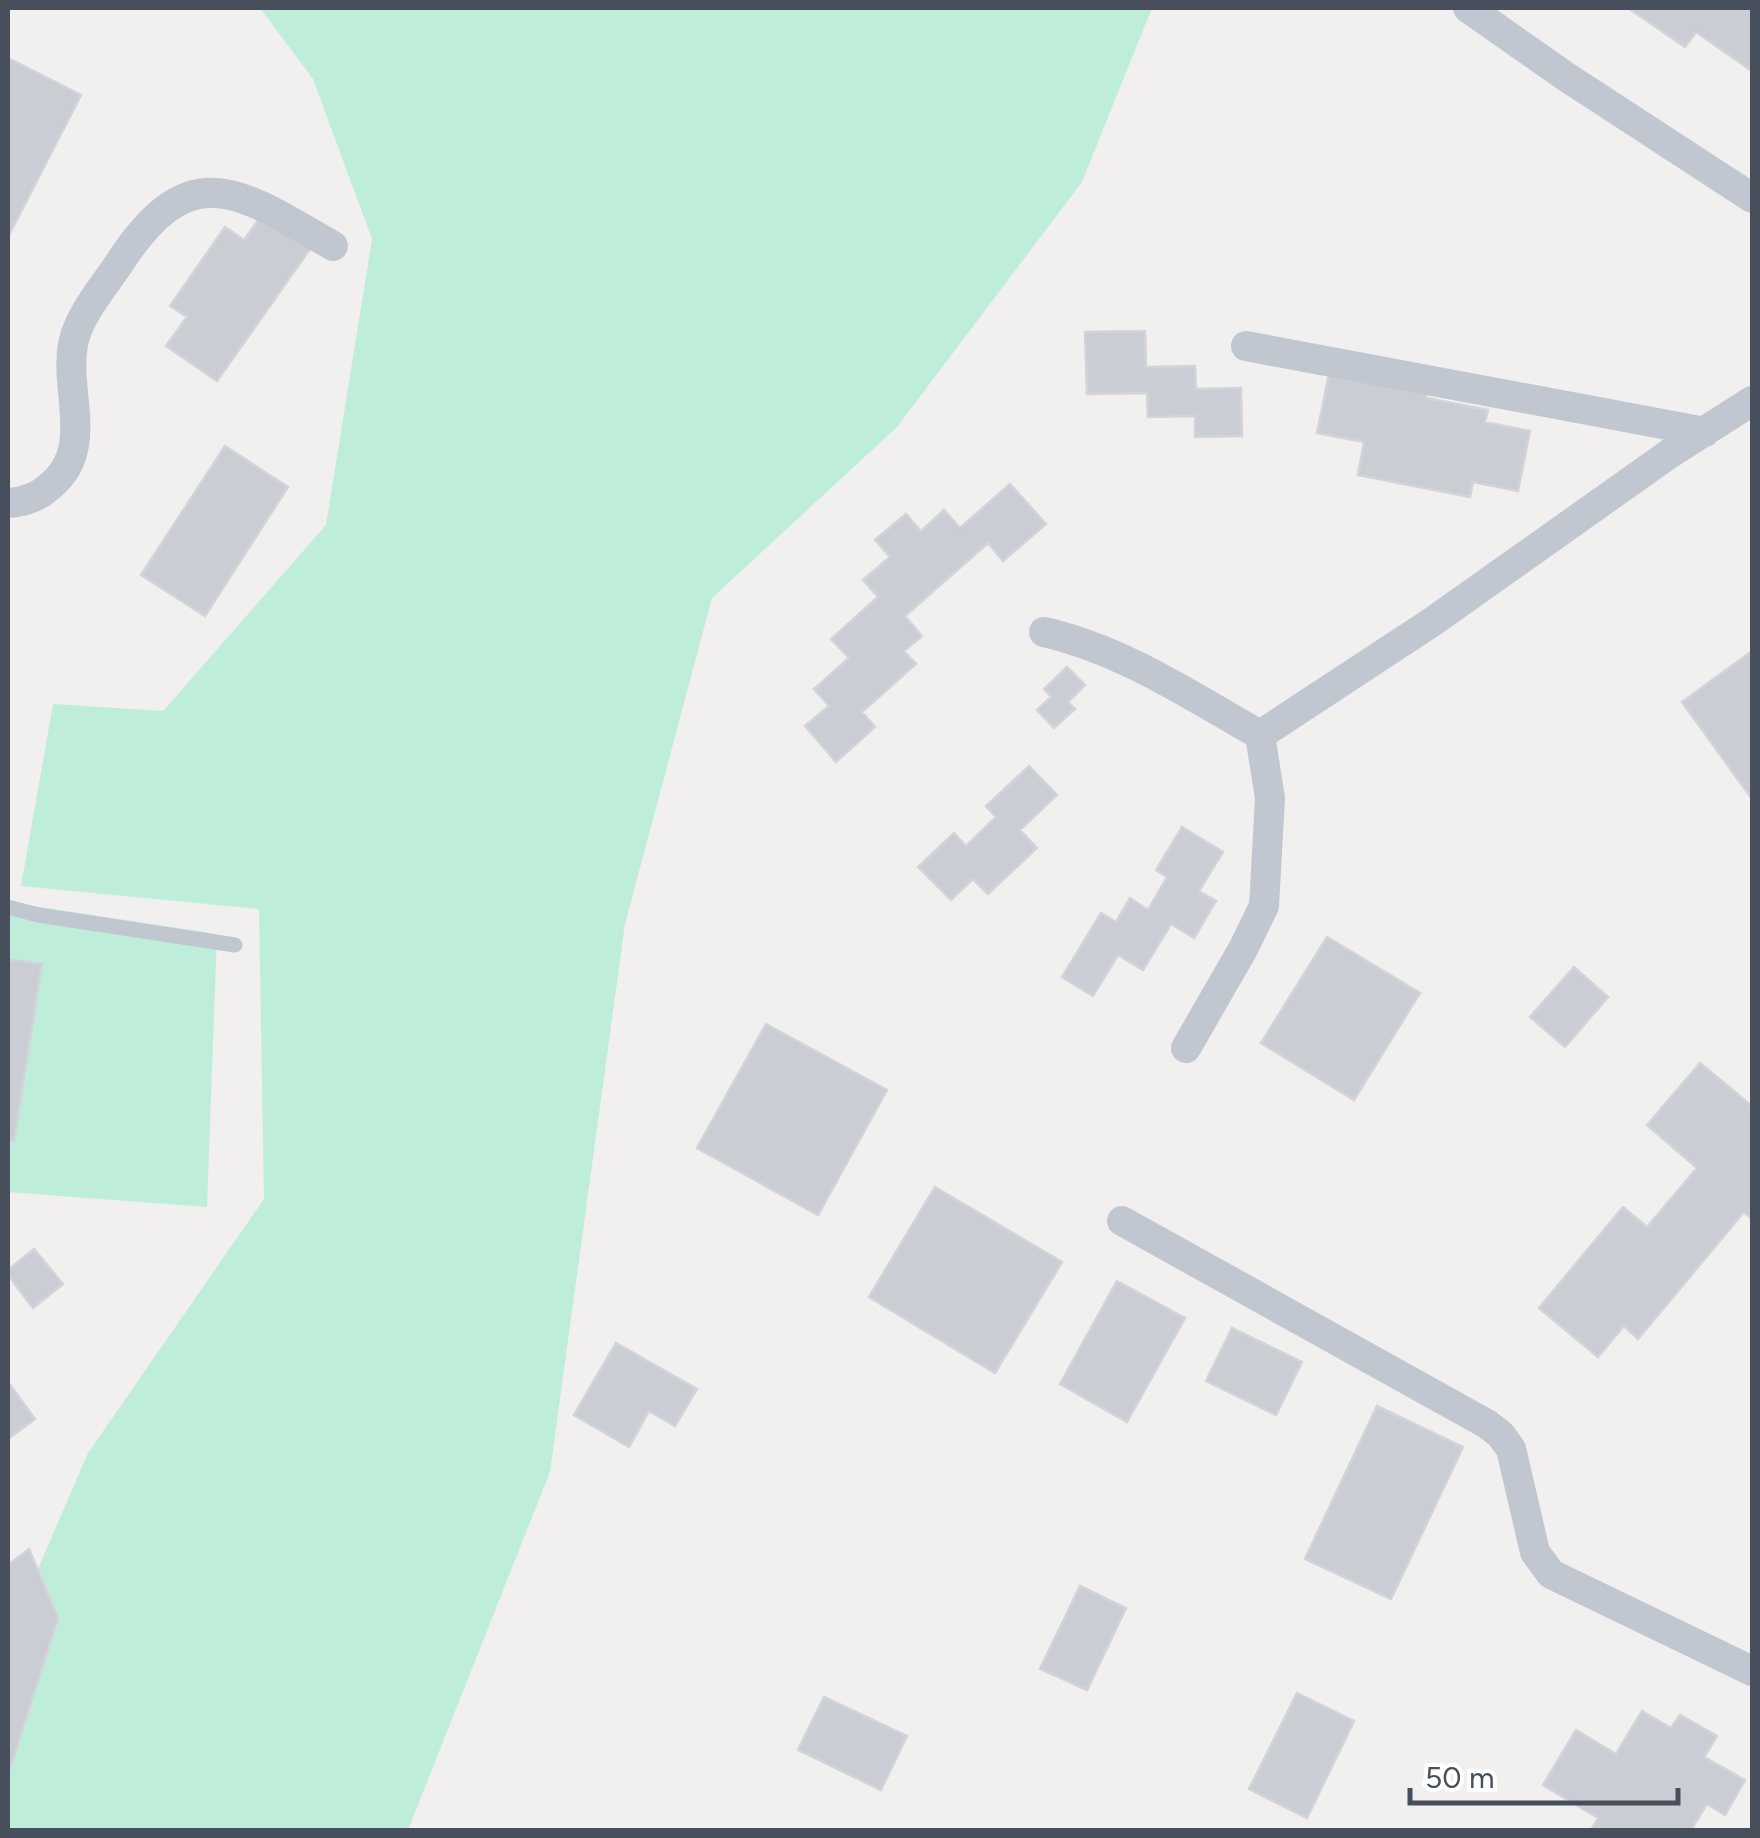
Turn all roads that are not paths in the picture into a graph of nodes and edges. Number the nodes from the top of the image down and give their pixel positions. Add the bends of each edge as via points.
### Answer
1 (1468, 8) edge
2 (1752, 198) edge
3 (333, 246) dead end
4 (1246, 346) dead end
5 (1752, 401) edge
6 (1704, 432) junction
7 (8, 503) edge
8 (1044, 632) dead end
9 (1260, 735) junction
10 (8, 907) edge
11 (235, 945) dead end
12 (1186, 1048) dead end
13 (1122, 1220) dead end
14 (1752, 1671) edge

1 - 2 street
3 - 7 street via 226,192 182,196 162,211 78,326 71,381 77,434 70,462 39,495
4 - 6 street
5 - 6 street
6 - 9 street
8 - 9 street via 1127,660
9 - 12 street via 1270,798 1264,906
10 - 11 lane
13 - 14 street via 1487,1424 1511,1449 1534,1552 1551,1574

